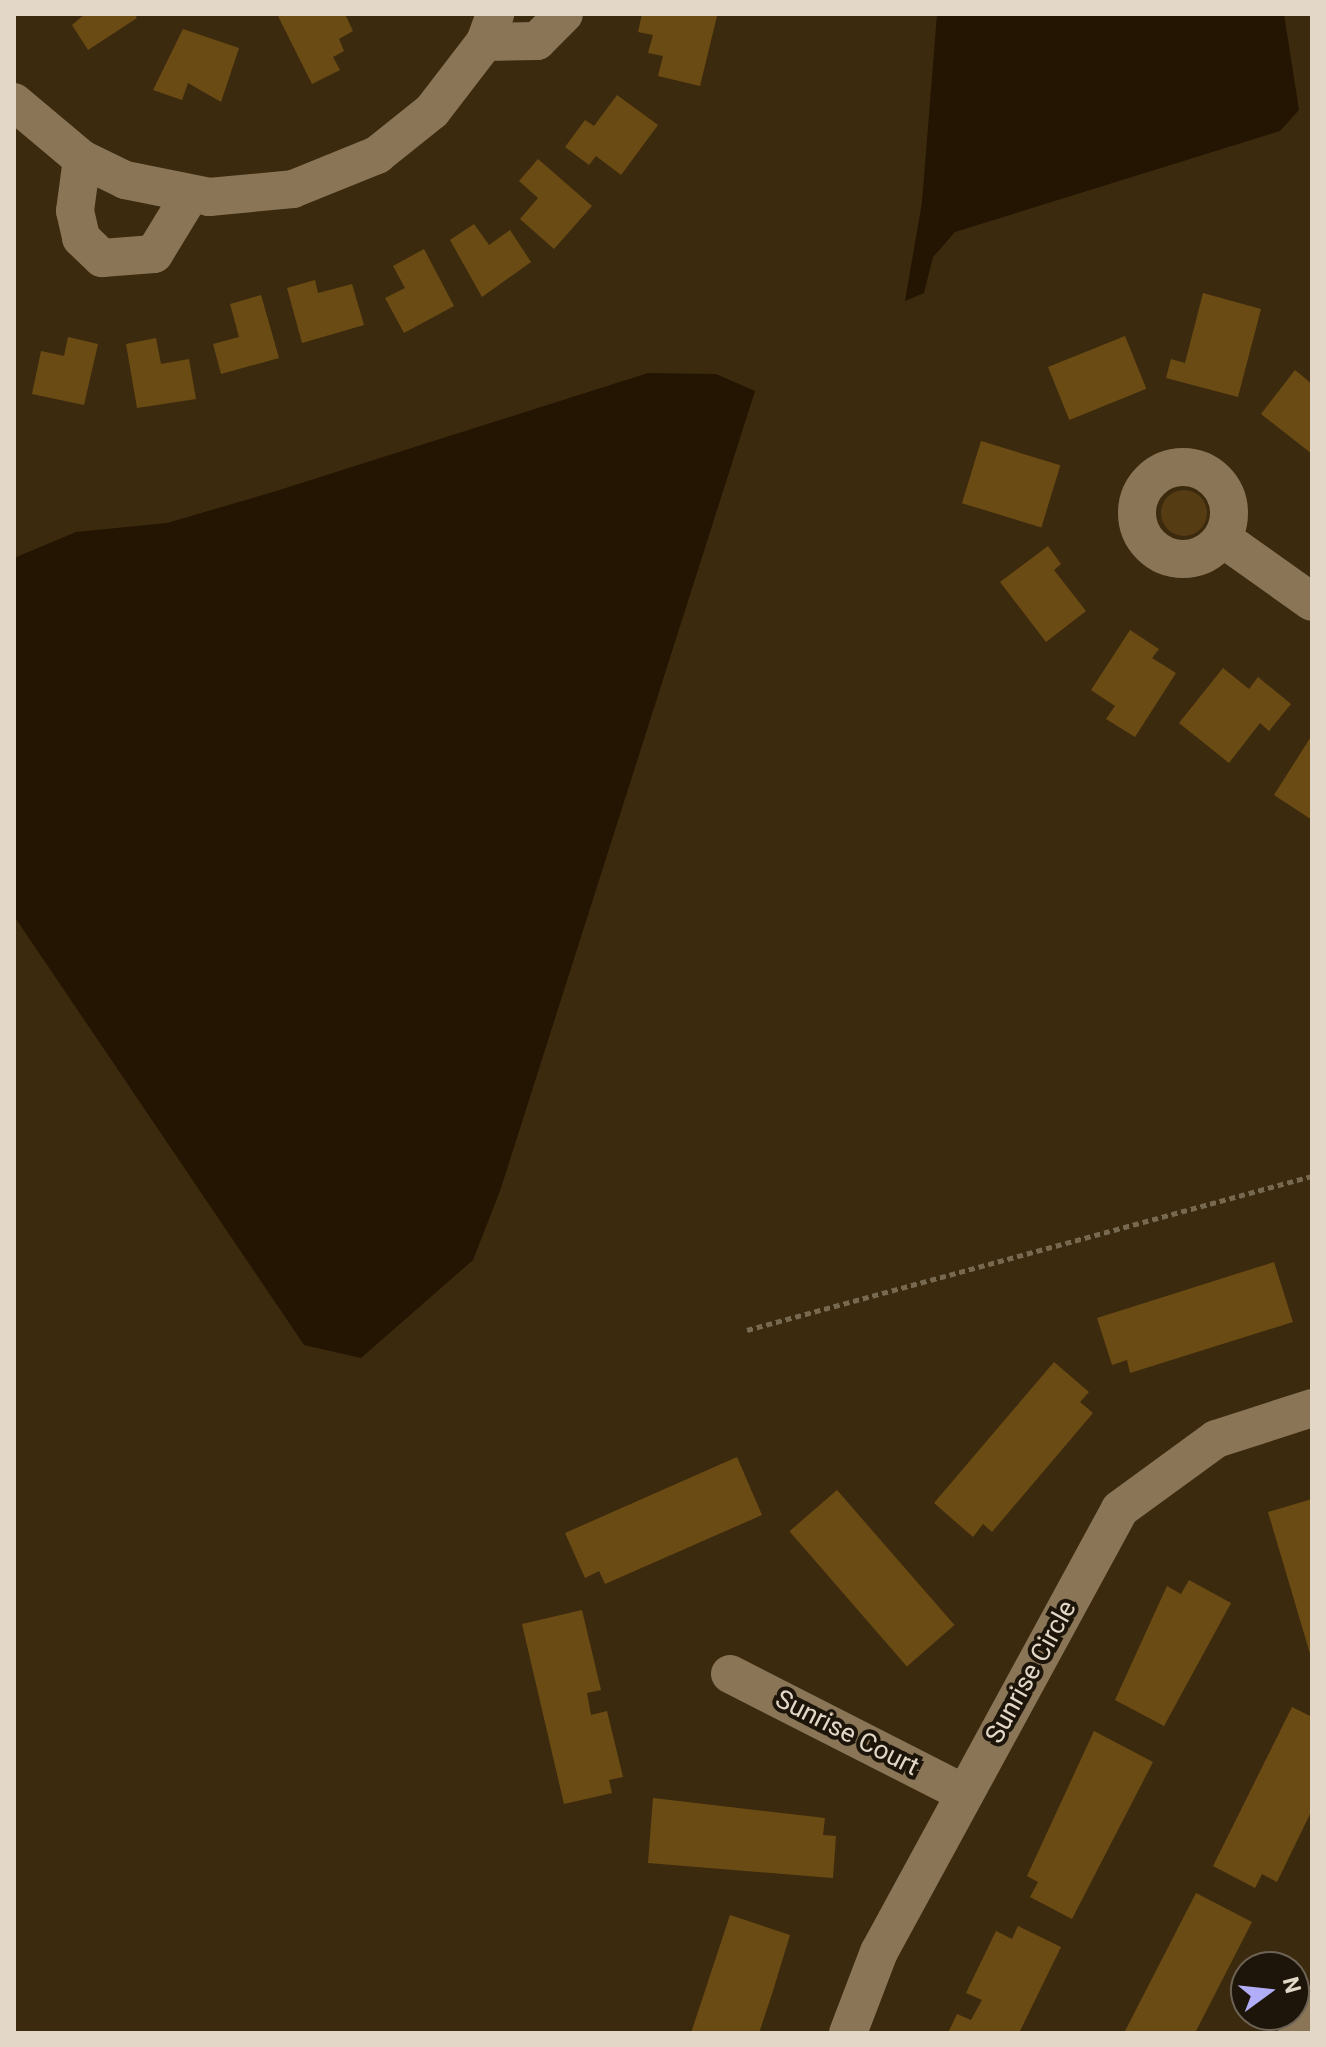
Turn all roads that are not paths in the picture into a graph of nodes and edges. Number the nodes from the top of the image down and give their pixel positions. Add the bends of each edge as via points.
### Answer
1 (564, 14) edge
2 (490, 28) edge
3 (14, 102) edge
4 (82, 159) junction
5 (190, 195) junction
6 (1222, 538) dead end
7 (1312, 602) edge
8 (1312, 1408) edge
9 (730, 1674) dead end
10 (964, 1793) junction
11 (1312, 2005) edge
12 (848, 2033) edge
13 (1297, 2033) edge

1 - 2 street via 537,41
2 - 5 street via 432,111 331,179 253,195
3 - 4 street
4 - 5 street via 125,180
4 - 5 street via 75,211 81,238 102,258 154,254
6 - 7 street
8 - 10 street, Sunrise Circle via 1216,1439 1120,1509
9 - 10 street, Sunrise Court
10 - 12 street, Sunrise Circle via 879,1952
11 - 13 street

